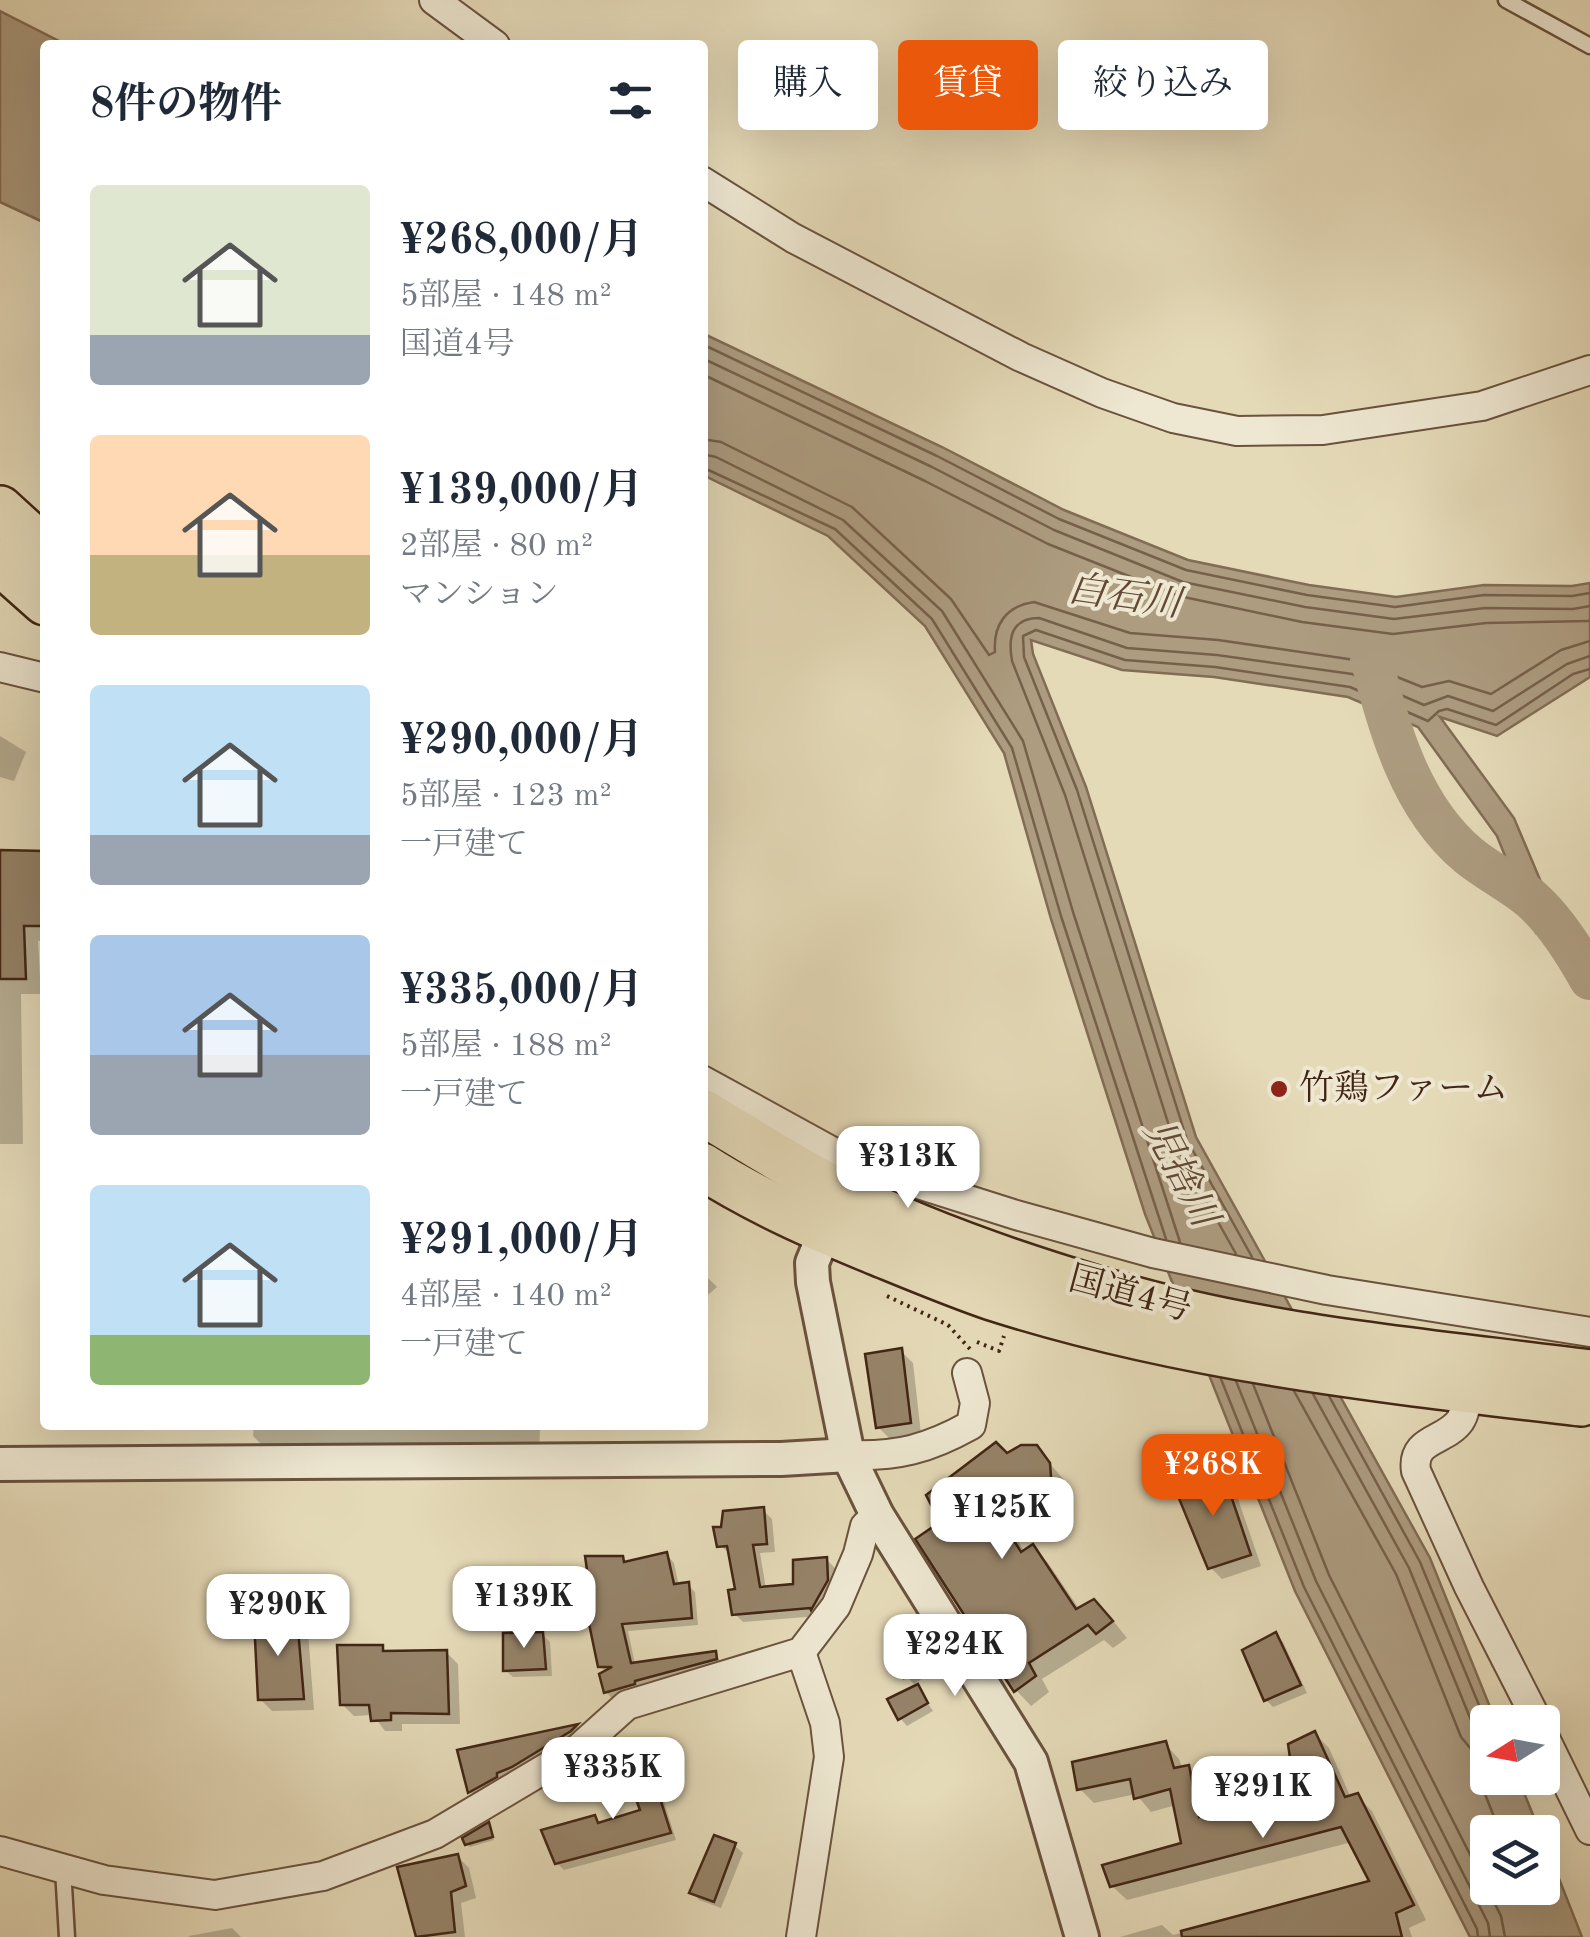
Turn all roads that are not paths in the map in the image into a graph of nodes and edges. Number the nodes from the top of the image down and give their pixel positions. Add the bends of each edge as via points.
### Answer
1 (434, 0) edge
2 (1506, 0) edge
3 (487, 40) edge
4 (1590, 46) edge
5 (708, 184) edge
6 (1590, 370) edge
7 (0, 508) edge
8 (40, 545) edge
9 (0, 562) edge
10 (40, 598) edge
11 (0, 667) edge
12 (40, 677) edge
13 (708, 1083) edge
14 (708, 1117) edge
15 (708, 1170) edge
16 (833, 1212) junction
17 (1590, 1332) edge
18 (970, 1362) road end
19 (1413, 1366) junction
20 (1590, 1373) edge
21 (1467, 1390) junction
22 (1590, 1404) edge
23 (848, 1455) junction
24 (0, 1464) edge
25 (878, 1515) junction
26 (802, 1652) junction
27 (1529, 1705) edge
28 (1560, 1769) edge
29 (1590, 1830) edge
30 (0, 1851) edge
31 (62, 1869) junction
32 (67, 1937) edge
33 (800, 1937) edge
34 (1082, 1937) edge

1 - 3 street
2 - 4 lane
5 - 6 street via 793,238 1021,357 1173,418 1237,431 1323,430 1482,406
7 - 8 highway
9 - 10 highway
11 - 12 street
13 - 17 street via 855,1164 1153,1253 1327,1290
14 - 16 highway, 国道4号
15 - 16 highway, 国道4号 via 743,1192
16 - 19 highway, 国道4号 via 904,1220 1164,1323 1320,1338
16 - 23 street via 812,1263 812,1282
18 - 23 street via 971,1424 937,1444 887,1456
19 - 20 highway, 国道4号
19 - 21 highway, 国道4号
21 - 22 highway, 国道4号
21 - 27 street via 1463,1416 1423,1444 1416,1471
23 - 24 street
23 - 25 street
25 - 26 street via 865,1526 836,1606
25 - 34 street via 1031,1762
26 - 31 street via 627,1705 578,1749 435,1834 323,1876 215,1895
26 - 33 street via 830,1757
28 - 29 street
30 - 31 street
31 - 32 lane

